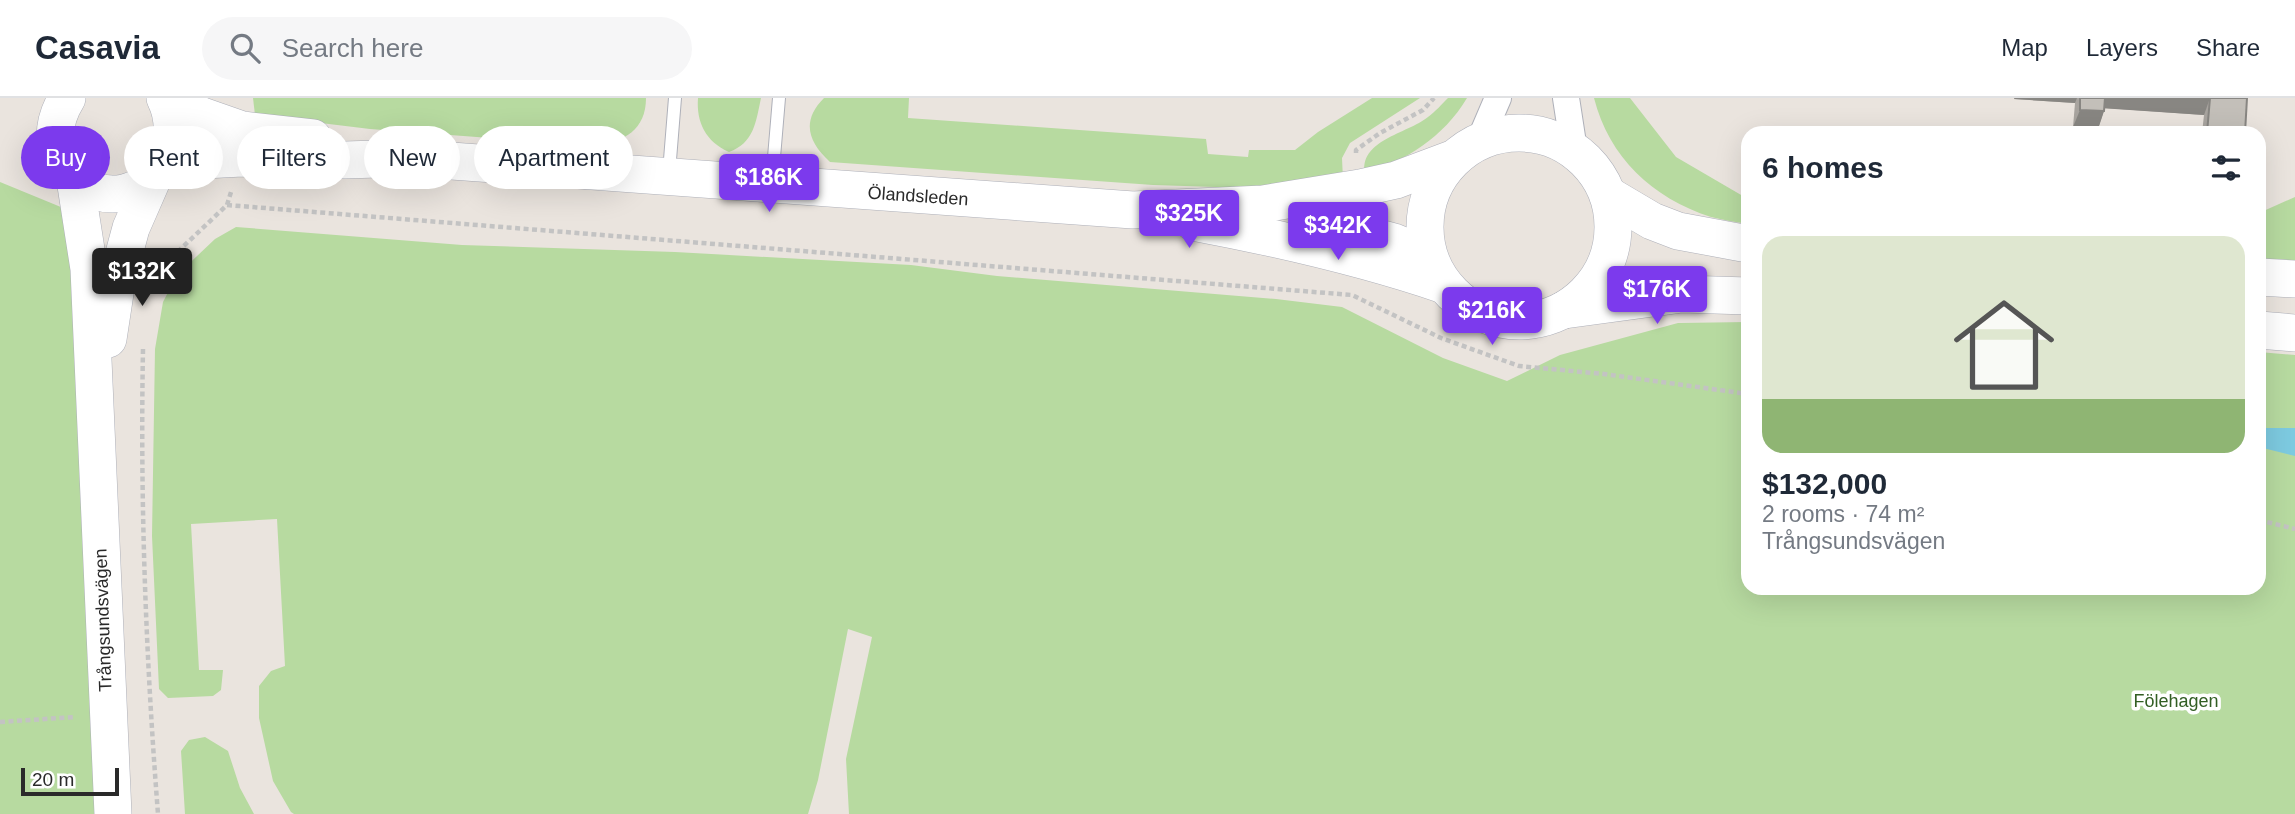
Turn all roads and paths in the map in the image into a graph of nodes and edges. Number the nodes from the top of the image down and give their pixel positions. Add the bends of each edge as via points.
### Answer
1 (67, 98) edge
2 (675, 98) edge
3 (779, 98) edge
4 (1498, 98) edge
5 (1566, 98) edge
6 (165, 99) edge
7 (55, 126) edge
8 (172, 126) edge
9 (364, 146) edge
10 (1466, 150) junction
11 (1574, 150) junction
12 (223, 159) edge
13 (364, 159) edge
14 (460, 161) edge
15 (668, 176) junction
16 (771, 185) junction
17 (77, 189) edge
18 (90, 189) edge
19 (135, 189) edge
20 (149, 189) edge
21 (1608, 195) junction
22 (1133, 210) junction
23 (1741, 243) edge
24 (1436, 271) junction
25 (2266, 277) edge
26 (2295, 279) edge
27 (152, 288) dead end
28 (1741, 296) edge
29 (1564, 310) junction
30 (2266, 331) edge
31 (2295, 333) edge
32 (144, 336) dead end
33 (1741, 393) edge
34 (95, 426) junction
35 (2266, 522) edge
36 (2295, 529) edge
37 (107, 715) junction
38 (0, 722) edge
39 (113, 814) edge
40 (158, 814) edge

1 - 7 main road
2 - 15 lane
3 - 16 lane
4 - 10 street
5 - 11 street
6 - 8 main road, Trångsundsvägen
6 - 9 main road, Ölandsleden via 242,131
10 - 11 main road, Ölandsleden via 1508,133 1539,134
10 - 22 main road, Ölandsleden via 1384,183 1287,201
10 - 24 main road via 1434,183 1424,223
11 - 21 main road, Ölandsleden via 1596,172
12 - 13 main road, Ölandsleden
14 - 15 main road, Ölandsleden
15 - 16 main road, Ölandsleden
16 - 22 main road, Ölandsleden
17 - 34 main road, Trångsundsvägen via 89,270
18 - 19 main road, Ölandsleden via 108,194
20 - 34 main road, Trångsundsvägen via 131,228 117,280
21 - 23 main road, Ölandsleden via 1678,231
21 - 29 main road, Ölandsleden via 1614,221 1602,273
22 - 24 main road, Ölandsleden via 1255,233 1361,233 1394,242
24 - 29 main road, Ölandsleden via 1469,307 1499,320 1532,320
25 - 26 main road
27 - 33 path via 169,260 227,205 1352,295 1441,338 1519,366
28 - 29 main road, Ölandsleden via 1682,294
30 - 31 main road
32 - 40 path via 141,443
34 - 37 main road, Trångsundsvägen
35 - 36 path
37 - 38 path
37 - 39 main road, Trångsundsvägen

